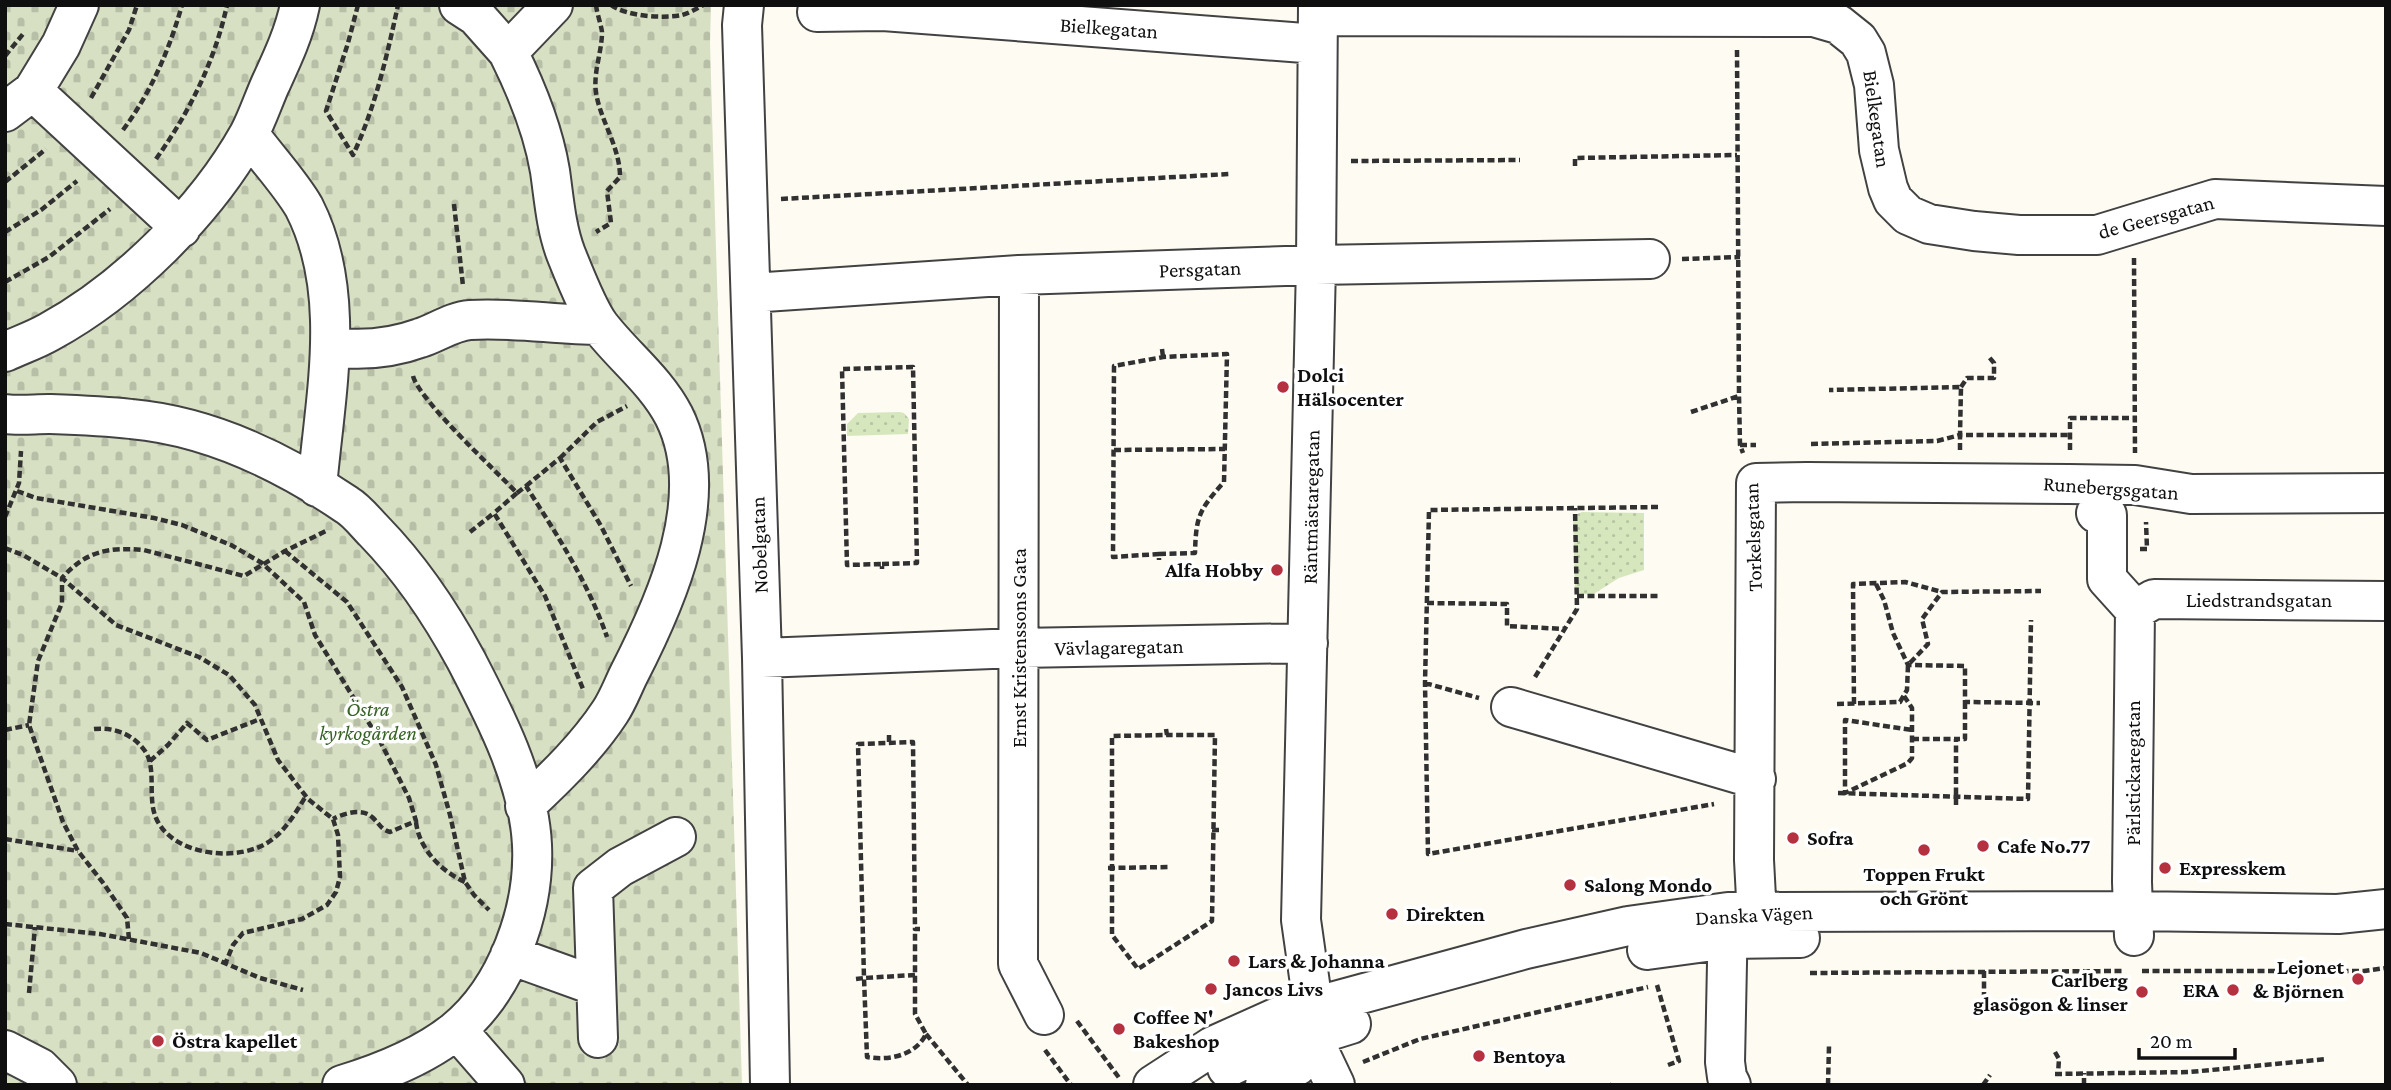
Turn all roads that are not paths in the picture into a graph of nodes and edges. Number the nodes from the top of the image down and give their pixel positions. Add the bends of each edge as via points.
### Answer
1 (79, 5) edge
2 (300, 5) edge
3 (459, 5) edge
4 (553, 5) edge
5 (744, 5) edge
6 (817, 12) dead end
7 (1318, 22) edge
8 (508, 52) junction
9 (19, 101) edge
10 (249, 134) junction
11 (1893, 200) joint
12 (2386, 206) edge
13 (181, 228) junction
14 (1650, 259) road end
15 (1316, 265) junction
16 (1019, 275) junction
17 (751, 293) junction
18 (599, 325) junction
19 (330, 347) junction
20 (5, 352) edge
21 (9, 414) edge
22 (1756, 483) joint
23 (317, 487) junction
24 (2386, 493) edge
25 (2096, 513) dead end
26 (2386, 601) edge
27 (2135, 610) junction
28 (1308, 643) junction
29 (1018, 648) junction
30 (762, 658) junction
31 (1511, 707) road end
32 (1756, 779) junction
33 (525, 806) junction
34 (676, 837) dead end
35 (2386, 909) edge
36 (1743, 925) junction
37 (2386, 931) edge
38 (514, 946) junction
39 (2134, 947) junction
40 (596, 986) junction
41 (1044, 1015) road end
42 (457, 1030) junction
43 (598, 1038) dead end
44 (5, 1050) edge
45 (1323, 1050) edge
46 (1137, 1082) edge
47 (57, 1085) edge
48 (342, 1085) edge
49 (505, 1085) edge
50 (770, 1085) edge
51 (1198, 1085) edge
52 (1265, 1085) edge
53 (1731, 1085) edge

1 - 9 street via 61,45
2 - 10 street via 295,30
3 - 8 street via 476,16
4 - 8 street
5 - 17 street, Nobelgatan
6 - 7 street, Bielkegatan
7 - 11 street, Bielkegatan via 1823,19 1850,33 1866,53 1883,172
7 - 15 street, Räntmästaregatan
8 - 18 street via 540,128 564,248
9 - 13 street
10 - 13 street
10 - 19 street via 303,205 322,250 330,302
11 - 12 street, de Geersgatan via 1908,215 1929,224 2019,235 2097,235 2215,199
13 - 20 street via 107,294 50,332
14 - 15 street, Persgatan
15 - 16 street, Persgatan
15 - 28 street, Räntmästaregatan
16 - 17 street, Persgatan
16 - 29 street, Ernst Kristenssons Gata
17 - 30 street, Nobelgatan
18 - 19 street via 467,320 405,344 361,351
18 - 33 street via 638,367 675,418 687,451 689,501 673,576 611,711 577,755
19 - 23 street
21 - 23 street via 132,419 204,432 271,459
22 - 24 street, Runebergsgatan via 1826,459 1960,482 2135,485 2191,494
22 - 32 street, Torkelsgatan
23 - 33 street via 350,506 401,559 432,600 482,693 508,751
25 - 27 street via 2107,514 2107,579
26 - 27 street, Liedstrandsgatan via 2154,600
27 - 39 street, Pärlstickaregatan
28 - 29 street, Vävlagaregatan
28 - 45 street, Räntmästaregatan via 1301,920
29 - 30 street, Vävlagaregatan
29 - 41 street, Ernst Kristenssons Gata via 1018,964
30 - 50 street, Nobelgatan
31 - 32 street
32 - 36 street, Torkelsgatan via 1755,860
33 - 38 street via 532,845 528,896
34 - 40 street via 620,867 593,888
35 - 39 street, Danska Vägen
36 - 39 street, Danska Vägen
36 - 45 street, Danska Vägen via 1628,926 1526,949
36 - 53 street, Torkelsgatan via 1725,1062
37 - 39 street, Danska Vägen
38 - 40 street
38 - 42 street via 490,992
40 - 43 street
42 - 48 street via 424,1053
42 - 49 street
44 - 47 street via 40,1068
45 - 46 street, Danska Vägen via 1280,1016
45 - 51 street, Danska Vägen via 1258,1053
45 - 52 street

